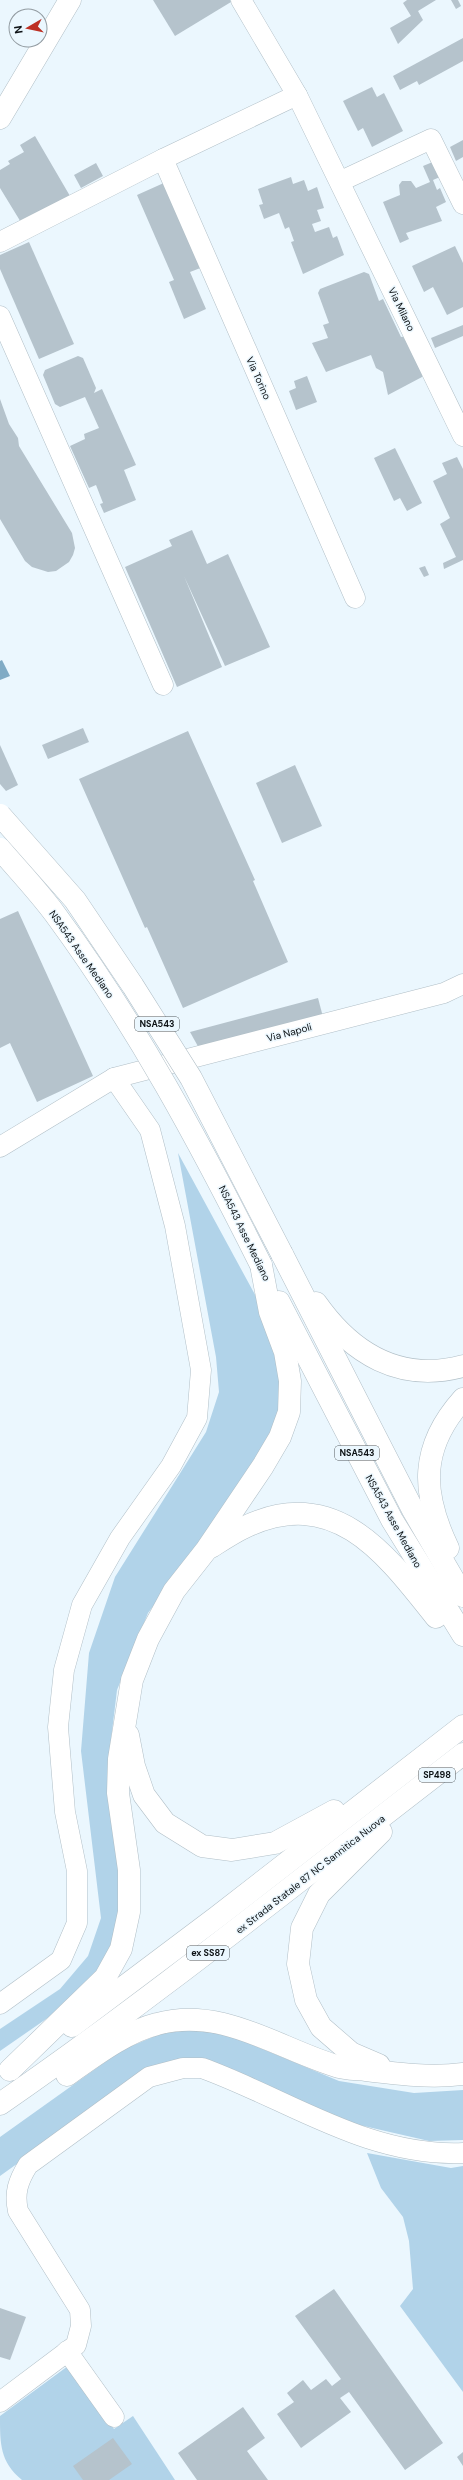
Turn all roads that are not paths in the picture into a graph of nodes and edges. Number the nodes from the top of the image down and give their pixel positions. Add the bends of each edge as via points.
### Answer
1 (70, 0) edge
2 (241, 0) edge
3 (298, 95) junction
4 (0, 118) edge
5 (163, 159) junction
6 (341, 181) junction
7 (463, 204) edge
8 (0, 242) edge
9 (0, 316) edge
10 (463, 436) edge
11 (355, 598) dead end
12 (163, 685) dead end
13 (0, 815) edge
14 (0, 849) edge
15 (463, 984) edge
16 (114, 1078) junction
17 (0, 1147) edge
18 (282, 1254) junction
19 (261, 1265) junction
20 (463, 1366) edge
21 (463, 1399) edge
22 (207, 1549) junction
23 (463, 1580) edge
24 (463, 1596) edge
25 (463, 1636) edge
26 (463, 1647) edge
27 (125, 1720) junction
28 (463, 1726) edge
29 (463, 1754) edge
30 (397, 1777) junction
31 (410, 1795) junction
32 (0, 2004) edge
33 (5, 2073) edge
34 (396, 2074) junction
35 (463, 2074) edge
36 (0, 2104) edge
37 (0, 2119) edge
38 (463, 2153) edge
39 (67, 2352) junction
40 (0, 2402) edge
41 (114, 2417) dead end

1 - 4 main road
2 - 3 street, Via Milano
3 - 5 street
3 - 6 street, Via Milano
5 - 8 street
5 - 11 street, Via Torino
6 - 7 street via 431,139
6 - 10 street, Via Milano
9 - 12 street
13 - 18 main road, NSA543, bridge via 75,900 138,993 192,1078
14 - 19 main road, NSA543 Asse Mediano / NSA543, bridge via 54,912 113,998 169,1088 213,1168
15 - 16 street, Via Napoli via 444,993
16 - 17 street, Via Napoli
16 - 32 street via 150,1130 175,1226 202,1370 197,1418 172,1466 120,1538 82,1605 64,1670 58,1727 65,1812 77,1871 77,1923 61,1960
18 - 20 main road via 326,1316 354,1346 382,1363 417,1372
18 - 24 main road, NSA543 via 413,1510
19 - 22 main road via 270,1312 285,1352 290,1380 289,1412 280,1437
19 - 25 main road, NSA543 Asse Mediano / NSA543 via 392,1520
21 - 23 main road via 435,1438 429,1469 430,1502
22 - 26 main road via 246,1526 280,1516 319,1514 358,1531 386,1557
22 - 27 main road via 174,1591 148,1639 132,1680
27 - 30 main road via 134,1766 144,1794 165,1823 202,1846 232,1850 276,1843
27 - 33 main road via 119,1758 118,1793 129,1870 129,1912 121,1949 105,1978
28 - 30 main road, ex SS87
29 - 31 main road, ex Strada Statale 87 NC Sannitica Nuova / SP498
30 - 33 main road, ex SS87 via 173,1951
31 - 34 main road via 377,1837 319,1894 302,1928 298,1964 306,2000 321,2027 351,2052
31 - 36 main road, ex Strada Statale 87 NC Sannitica Nuova / ex SS87 via 115,2023
34 - 35 main road
34 - 37 main road via 337,2066 228,2024 191,2019 156,2024 124,2038
38 - 39 street via 446,2154 403,2148 370,2140 331,2126 202,2068 183,2068 149,2077 28,2165 19,2180 15,2198 18,2211 80,2310 81,2326 76,2345
39 - 40 street
39 - 41 street

